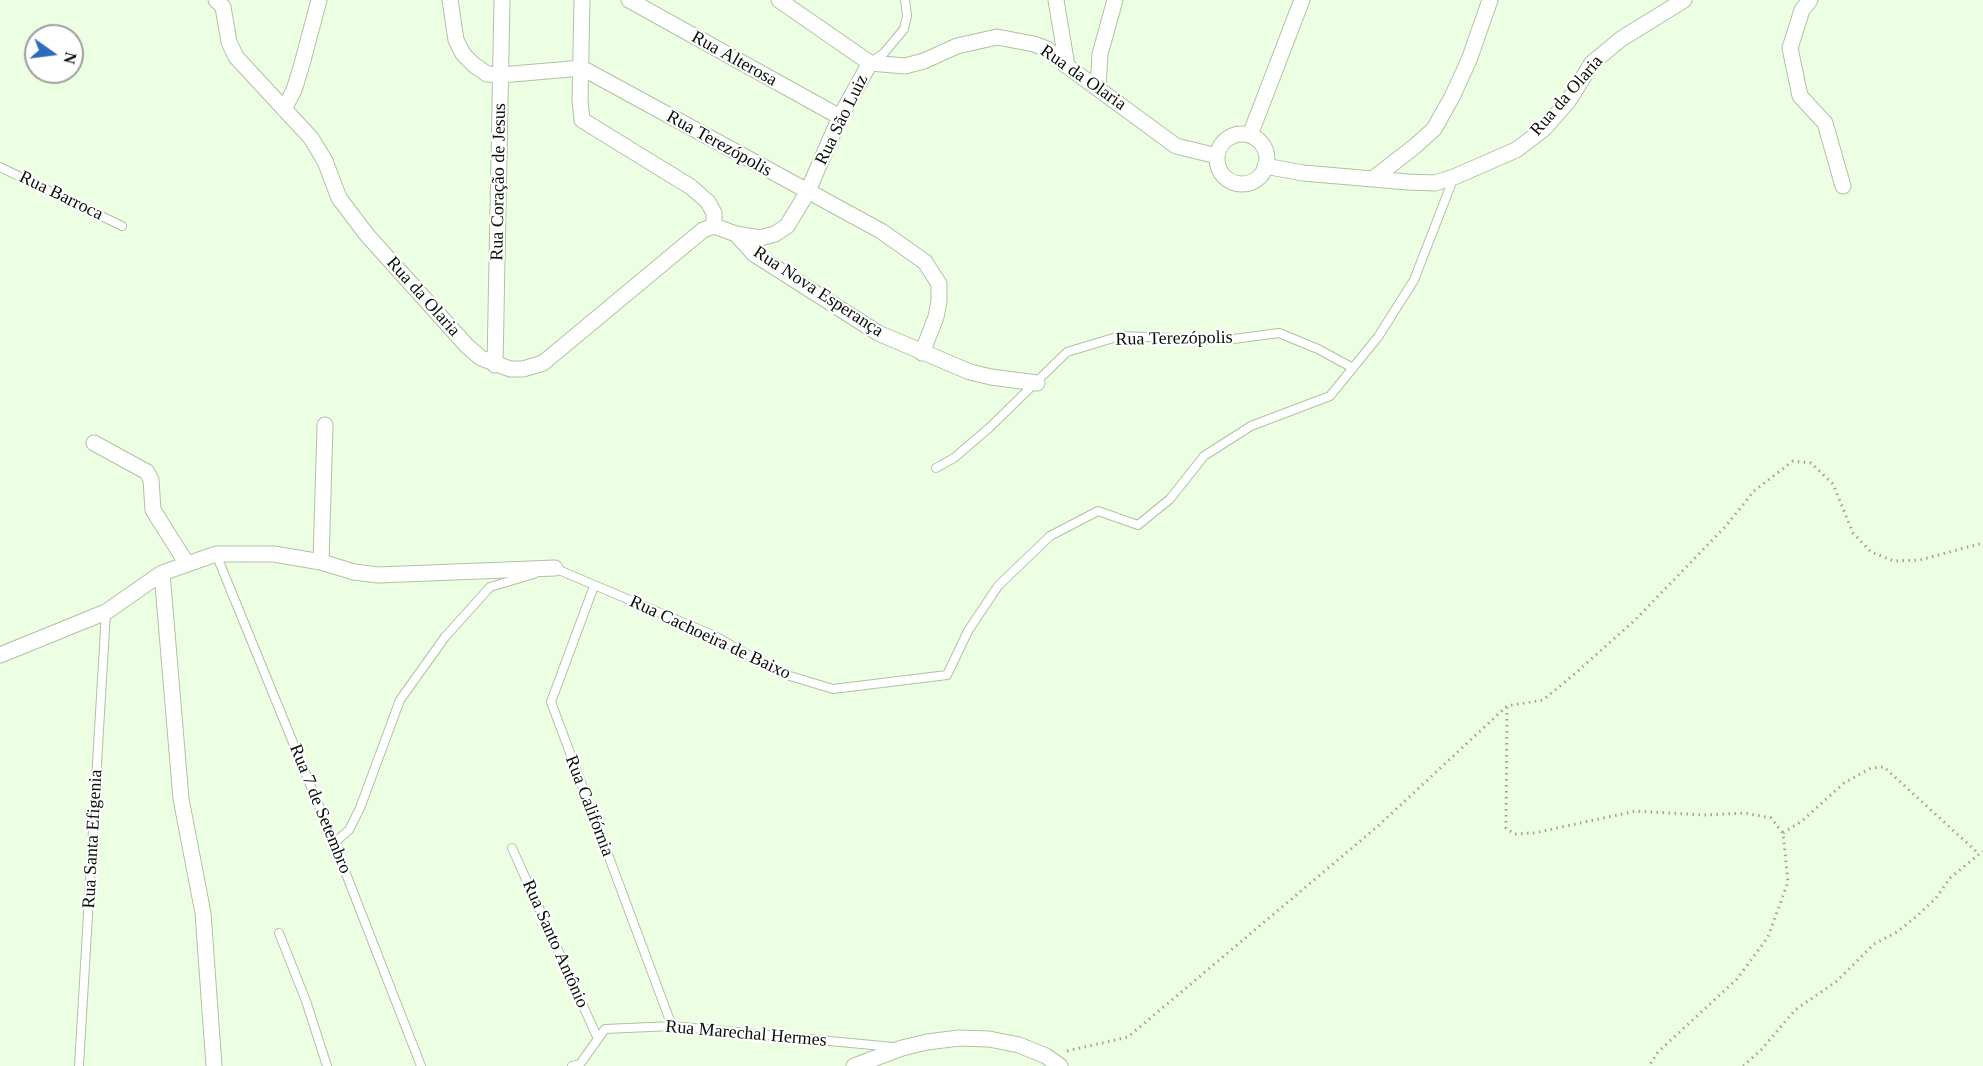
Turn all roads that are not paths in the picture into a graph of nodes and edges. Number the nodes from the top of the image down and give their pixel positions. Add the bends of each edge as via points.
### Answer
1 (216, 0) edge
2 (319, 0) edge
3 (450, 0) edge
4 (502, 0) edge
5 (582, 0) edge
6 (629, 0) edge
7 (779, 0) edge
8 (905, 0) edge
9 (1056, 0) edge
10 (1115, 0) edge
11 (1302, 0) edge
12 (1490, 0) edge
13 (1684, 0) edge
14 (1810, 0) edge
15 (870, 63) junction
16 (1067, 66) junction
17 (582, 68) junction
18 (501, 75) junction
19 (1098, 87) junction
20 (284, 110) junction
21 (840, 117) junction
22 (1250, 135) junction
23 (1217, 156) junction
24 (1265, 166) junction
25 (0, 167) edge
26 (1454, 177) junction
27 (1374, 178) junction
28 (1843, 186) dead end
29 (807, 193) junction
30 (122, 226) dead end
31 (714, 226) junction
32 (736, 234) junction
33 (922, 353) junction
34 (495, 365) junction
35 (1353, 368) junction
36 (1037, 383) junction
37 (325, 425) dead end
38 (94, 443) dead end
39 (936, 468) dead end
40 (216, 554) junction
41 (321, 562) junction
42 (187, 564) junction
43 (555, 568) junction
44 (162, 573) junction
45 (594, 586) junction
46 (106, 612) junction
47 (0, 655) edge
48 (334, 843) junction
49 (512, 848) dead end
50 (279, 933) dead end
51 (672, 1026) junction
52 (598, 1039) junction
53 (902, 1048) junction
54 (79, 1066) edge
55 (214, 1066) edge
56 (327, 1066) edge
57 (421, 1066) edge
58 (572, 1066) edge
59 (854, 1066) edge
60 (1060, 1066) edge

1 - 20 street, Rua da Olaria via 223,7 229,42 236,57
2 - 20 street via 294,90
3 - 18 street via 456,40 464,54 487,74
4 - 18 street, Rua Coração de Jesus
5 - 17 street
6 - 21 street, Rua Alterosa
7 - 15 street, Rua São Luiz
8 - 15 lane via 904,29
9 - 16 street
10 - 19 street via 1100,54
11 - 22 street
12 - 27 street via 1452,97 1434,129
13 - 26 street, Rua da Olaria via 1621,39 1592,63 1569,100 1544,129 1516,150
14 - 28 street via 1802,10 1790,48 1800,96 1825,123
15 - 16 street, Rua da Olaria via 905,66 957,46 997,37 1047,49
15 - 21 street, Rua São Luiz
16 - 19 street, Rua da Olaria
17 - 18 street
17 - 29 street, Rua Terezópolis
17 - 31 street via 582,120 691,187 708,202 714,213
18 - 34 street, Rua Coração de Jesus
19 - 23 street, Rua da Olaria via 1176,146
20 - 34 street, Rua da Olaria via 311,138 339,198 367,235 467,346
21 - 29 street, Rua São Luiz
22 - 23 street via 1228,137
22 - 24 street via 1262,144
23 - 24 street via 1221,172 1240,184 1256,179
24 - 27 street, Rua da Olaria
25 - 30 lane, Rua Barroca
26 - 27 street, Rua da Olaria via 1434,183
26 - 35 lane via 1414,280
29 - 32 street, Rua São Luiz via 787,226 775,234 760,238
29 - 33 street, Rua Terezópolis via 881,231 925,262 939,284 939,301
31 - 32 street, Rua Nova Esperança
31 - 34 street, Rua da Olaria via 703,230 543,363 523,369
32 - 33 street, Rua Nova Esperança via 754,254 833,306
33 - 36 street, Rua Nova Esperança via 981,375
35 - 36 lane, Rua Terezópolis via 1279,333 1226,340 1120,336 1067,352
35 - 45 lane, Rua Cachoeira de Baixo via 1330,396 1251,426 1204,456 1170,499 1138,525 1098,511 1050,536 998,586 968,632 947,675 833,689 780,673 715,636
36 - 39 lane, Rua Terezópolis via 954,458
37 - 41 street
38 - 42 street via 147,472 153,510
40 - 41 street via 274,554
40 - 42 street
40 - 48 lane, Rua 7 de Setembro
41 - 43 street via 378,575
42 - 44 street
43 - 45 lane, Rua Cachoeira de Baixo
43 - 48 lane via 490,587 445,637 400,699 360,808 349,830
44 - 46 street
44 - 55 street via 181,799 203,913
45 - 51 lane, Rua Califórnia via 551,702
46 - 47 street
46 - 54 lane, Rua Santa Efigenia
48 - 57 lane, Rua 7 de Setembro
49 - 52 lane, Rua Santo Antônio
50 - 56 lane
51 - 52 lane, Rua Marechal Hermes via 605,1029
51 - 53 lane, Rua Marechal Hermes
52 - 58 lane via 580,1064
53 - 59 street
53 - 60 street via 958,1038 988,1039 1019,1045

